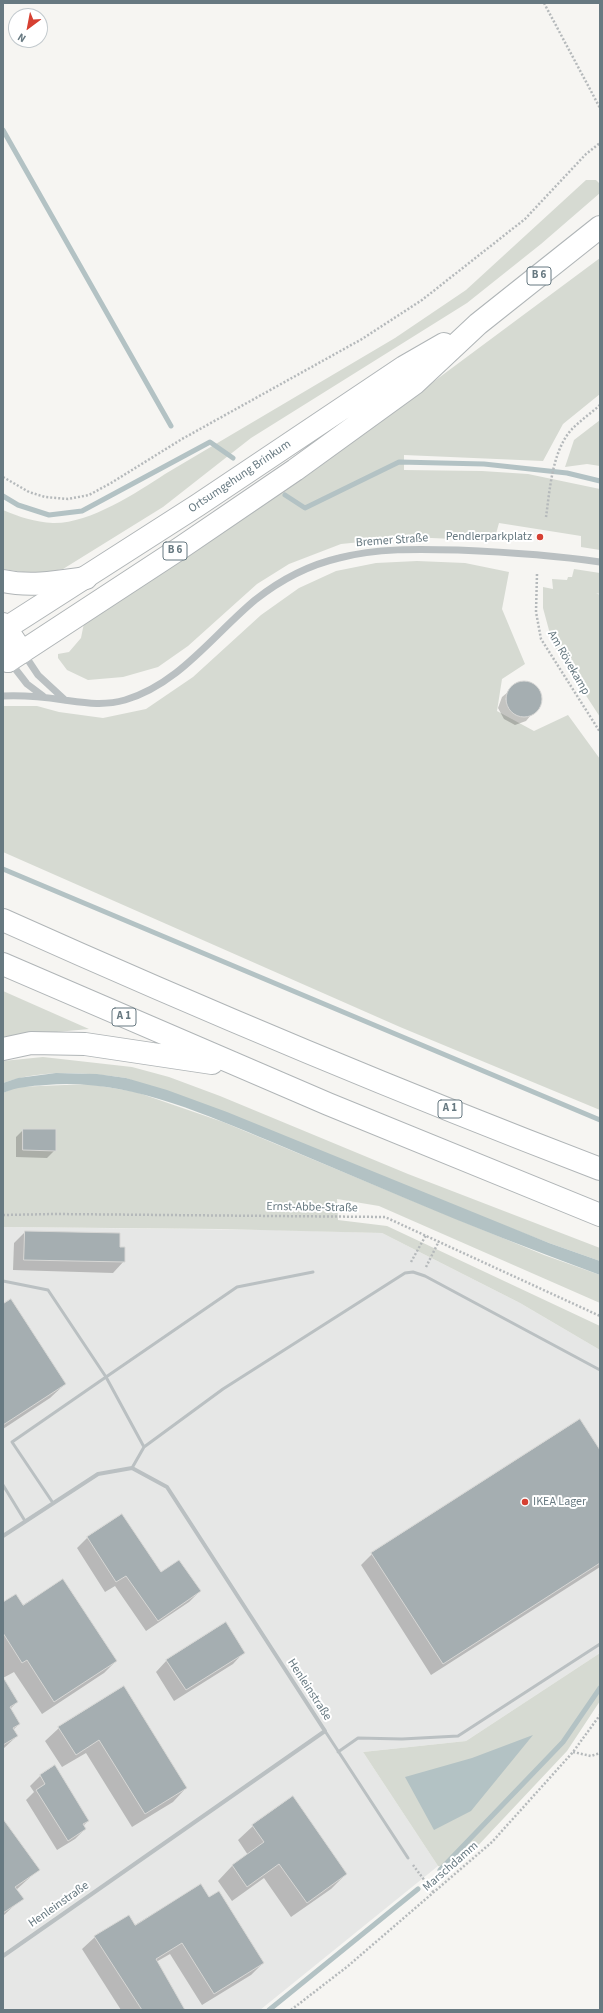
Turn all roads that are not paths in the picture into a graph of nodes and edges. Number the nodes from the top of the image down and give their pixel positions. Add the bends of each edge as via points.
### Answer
1 (600, 228) edge
2 (478, 324) junction
3 (600, 562) edge
4 (86, 578) junction
5 (3, 581) edge
6 (4, 627) edge
7 (11, 655) edge
8 (3, 696) edge
9 (46, 698) junction
10 (65, 700) junction
11 (3, 920) edge
12 (3, 964) edge
13 (3, 1049) edge
14 (245, 1068) junction
15 (600, 1169) edge
16 (600, 1214) edge
17 (313, 1272) dead end
18 (3, 1281) edge
19 (600, 1370) edge
20 (106, 1376) junction
21 (144, 1447) junction
22 (132, 1468) junction
23 (3, 1485) edge
24 (53, 1504) junction
25 (25, 1521) junction
26 (3, 1536) edge
27 (600, 1644) edge
28 (325, 1731) junction
29 (338, 1752) junction
30 (408, 1858) road end
31 (3, 1956) edge

1 - 2 highway, Ortsumgehung Brinkum / B 6
2 - 4 highway, Ortsumgehung Brinkum / B 6 via 404,367
2 - 7 highway, Ortsumgehung Brinkum / B 6 via 415,383 307,461 179,549
3 - 10 street, Bremer Straße via 537,555 430,550 383,551 337,558 298,573 272,589 244,610 186,665 154,687 126,700 107,704 85,704
4 - 5 highway via 43,584
4 - 6 highway, Ortsumgehung Brinkum / B 6
6 - 7 highway
7 - 9 street via 27,684
7 - 10 street
8 - 9 street, Bremer Straße via 26,695
9 - 10 street, Bremer Straße
11 - 15 highway, A 1 via 223,1016
12 - 14 highway, A 1
13 - 14 highway via 31,1043 85,1044
14 - 16 highway, A 1
17 - 20 lane via 237,1287
18 - 20 lane via 48,1290
19 - 21 lane via 422,1275 414,1272 405,1273 223,1389
20 - 21 lane
20 - 24 lane via 12,1442
21 - 22 lane
22 - 24 street via 98,1474
22 - 28 street, Henleinstraße via 166,1487
23 - 25 lane
24 - 25 street
25 - 26 street
27 - 29 lane via 458,1736 358,1738
28 - 29 lane
28 - 31 street, Henleinstraße
29 - 30 lane

